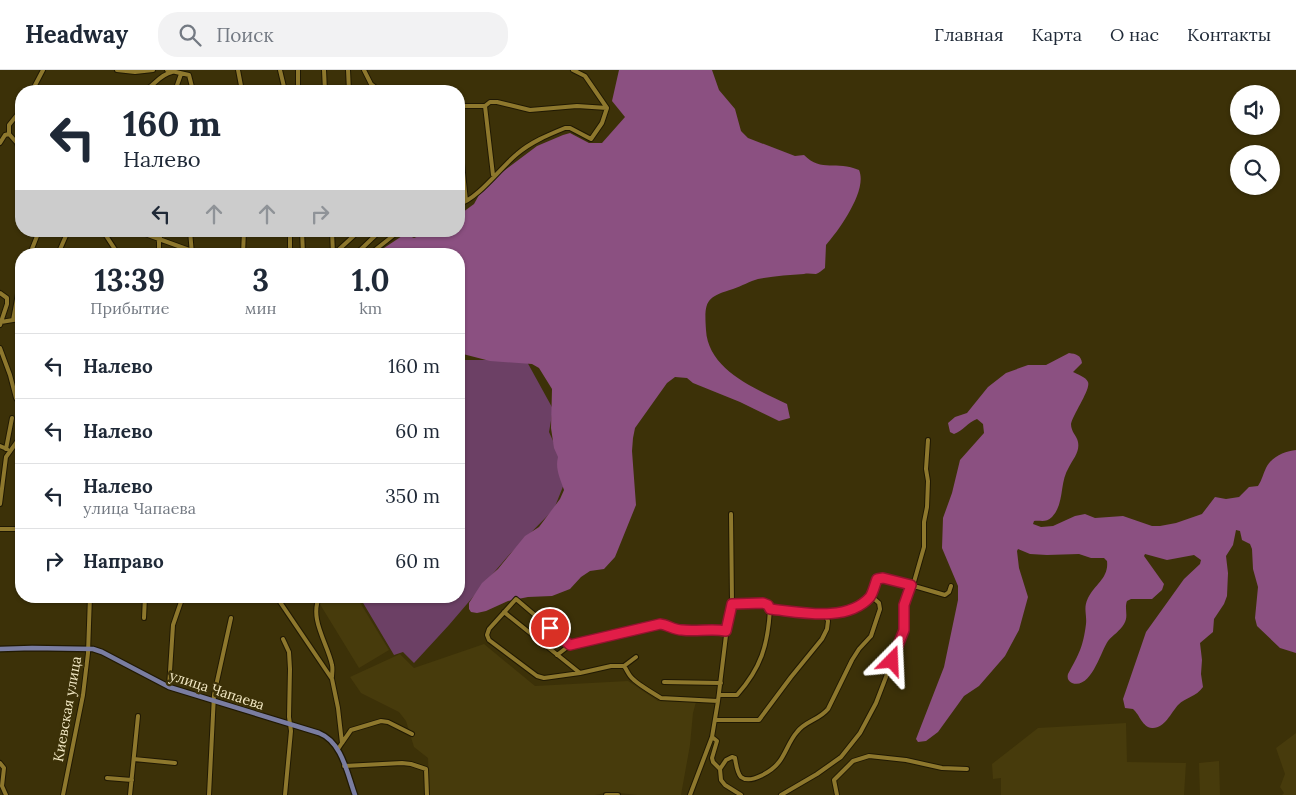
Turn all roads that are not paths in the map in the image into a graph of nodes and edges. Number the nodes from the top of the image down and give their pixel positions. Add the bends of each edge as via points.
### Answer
1 (43, 70) edge
2 (117, 70) edge
3 (153, 70) edge
4 (167, 70) edge
5 (188, 70) edge
6 (238, 70) edge
7 (280, 70) edge
8 (298, 70) edge
9 (324, 70) edge
10 (348, 70) edge
11 (364, 70) edge
12 (573, 70) edge
13 (172, 72) junction
14 (181, 74) junction
15 (189, 75) junction
16 (35, 85) edge
17 (152, 85) edge
18 (177, 85) edge
19 (192, 85) edge
20 (241, 85) edge
21 (284, 85) edge
22 (298, 85) edge
23 (325, 85) edge
24 (349, 85) edge
25 (372, 85) edge
26 (465, 106) edge
27 (485, 106) junction
28 (607, 108) junction
29 (15, 118) edge
30 (9, 134) junction
31 (15, 142) edge
32 (0, 144) edge
33 (493, 176) junction
34 (465, 192) edge
35 (466, 201) joint
36 (107, 237) edge
37 (152, 237) edge
38 (160, 237) edge
39 (352, 237) edge
40 (374, 237) edge
41 (391, 237) edge
42 (159, 240) junction
43 (114, 248) edge
44 (159, 248) edge
45 (181, 248) edge
46 (340, 248) edge
47 (362, 248) edge
48 (378, 248) edge
49 (0, 294) edge
50 (15, 310) edge
51 (13, 320) joint
52 (1, 324) edge
53 (0, 348) edge
54 (15, 393) edge
55 (12, 418) dead end
56 (928, 440) dead end
57 (15, 442) edge
58 (0, 446) edge
59 (8, 450) junction
60 (1, 495) edge
61 (0, 504) edge
62 (731, 514) dead end
63 (0, 529) edge
64 (15, 529) edge
65 (911, 585) junction
66 (951, 586) dead end
67 (871, 596) junction
68 (90, 603) edge
69 (144, 603) edge
70 (181, 603) edge
71 (281, 603) edge
72 (317, 603) edge
73 (732, 604) junction
74 (770, 609) junction
75 (504, 612) junction
76 (825, 614) junction
77 (144, 618) dead end
78 (231, 618) dead end
79 (726, 631) junction
80 (283, 639) dead end
81 (570, 645) junction
82 (0, 649) edge
83 (89, 649) junction
84 (557, 655) junction
85 (636, 657) dead end
86 (624, 666) junction
87 (580, 673) junction
88 (332, 680) junction
89 (664, 682) dead end
90 (721, 683) junction
91 (169, 687) junction
92 (719, 695) junction
93 (214, 701) junction
94 (718, 702) junction
95 (138, 716) dead end
96 (716, 720) junction
97 (290, 724) junction
98 (412, 734) dead end
99 (712, 736) junction
100 (342, 742) junction
101 (338, 749) junction
102 (841, 757) junction
103 (134, 760) junction
104 (0, 763) edge
105 (175, 763) dead end
106 (344, 766) junction
107 (848, 766) junction
108 (720, 769) junction
109 (966, 769) dead end
110 (107, 778) dead end
111 (132, 780) junction
112 (6, 795) edge
113 (63, 795) edge
114 (130, 795) edge
115 (209, 795) edge
116 (285, 795) edge
117 (355, 795) edge
118 (427, 795) edge
119 (606, 795) edge
120 (618, 795) edge
121 (690, 795) edge
122 (741, 795) edge
123 (781, 795) edge
124 (837, 795) edge

1 - 16 street
2 - 3 street
4 - 13 street
5 - 15 street
6 - 20 street
7 - 21 street
8 - 22 street
9 - 23 street
10 - 24 street
11 - 25 street
12 - 28 street via 585,76
13 - 14 street
13 - 17 street
14 - 15 street
14 - 18 street
15 - 19 street
26 - 27 street
27 - 28 street via 497,102 530,110 577,106
27 - 33 street
28 - 33 street via 602,123 590,139 565,128 524,149
29 - 30 street via 9,125
30 - 31 street
30 - 32 street
33 - 35 street
34 - 35 street
36 - 43 street
37 - 42 street
38 - 42 street
39 - 46 street
40 - 47 street
41 - 48 street
42 - 44 street
42 - 45 street
49 - 52 street via 6,298 7,304
50 - 51 street
51 - 52 street
53 - 54 street
55 - 59 street
56 - 65 street via 924,547
57 - 59 street
58 - 59 street
59 - 60 street
60 - 61 street
62 - 73 street
63 - 64 street
65 - 66 street via 945,595
65 - 67 street via 880,578
65 - 102 street via 904,605 904,630 876,703 860,733
67 - 76 street via 850,610
67 - 108 street via 880,603 880,609 871,636 859,649 823,716 805,724 797,732 782,759 766,773 752,779 745,778 738,772 732,757
68 - 83 street, Киевская улица
69 - 77 street
70 - 91 street via 174,625
71 - 88 street
72 - 88 street via 318,620 332,666
73 - 74 street via 763,603
73 - 79 street
74 - 76 street
74 - 92 street via 764,651 753,675 737,695
75 - 81 street via 516,599
75 - 84 street
75 - 87 street via 489,630 489,640 537,676
76 - 96 street via 828,621 822,639 759,720
78 - 93 street
79 - 81 street via 681,630 660,624
79 - 90 street
80 - 97 street via 290,660
81 - 84 street
82 - 83 main road, улица Чапаева
83 - 91 main road, улица Чапаева via 102,652
83 - 113 street, Киевская улица
84 - 87 street
85 - 86 street
86 - 87 street
86 - 94 street via 634,680 661,698
88 - 100 street
89 - 90 street
90 - 92 street
91 - 93 main road, улица Чапаева
92 - 94 street
93 - 97 main road, улица Чапаева
93 - 115 street
94 - 96 street
95 - 103 street
96 - 99 street
97 - 101 main road, улица Чапаева via 325,735
97 - 116 street
98 - 100 street via 380,721 351,730
99 - 108 street via 717,741 712,758
99 - 121 street
100 - 101 street
101 - 106 main road
102 - 107 street
102 - 123 street
103 - 105 street
103 - 111 street
104 - 112 street via 4,768 2,786
106 - 117 main road
106 - 118 street via 402,763 426,769
107 - 109 street via 869,756
107 - 124 street via 834,780
108 - 122 street via 724,785
110 - 111 street
111 - 114 street
119 - 120 street

